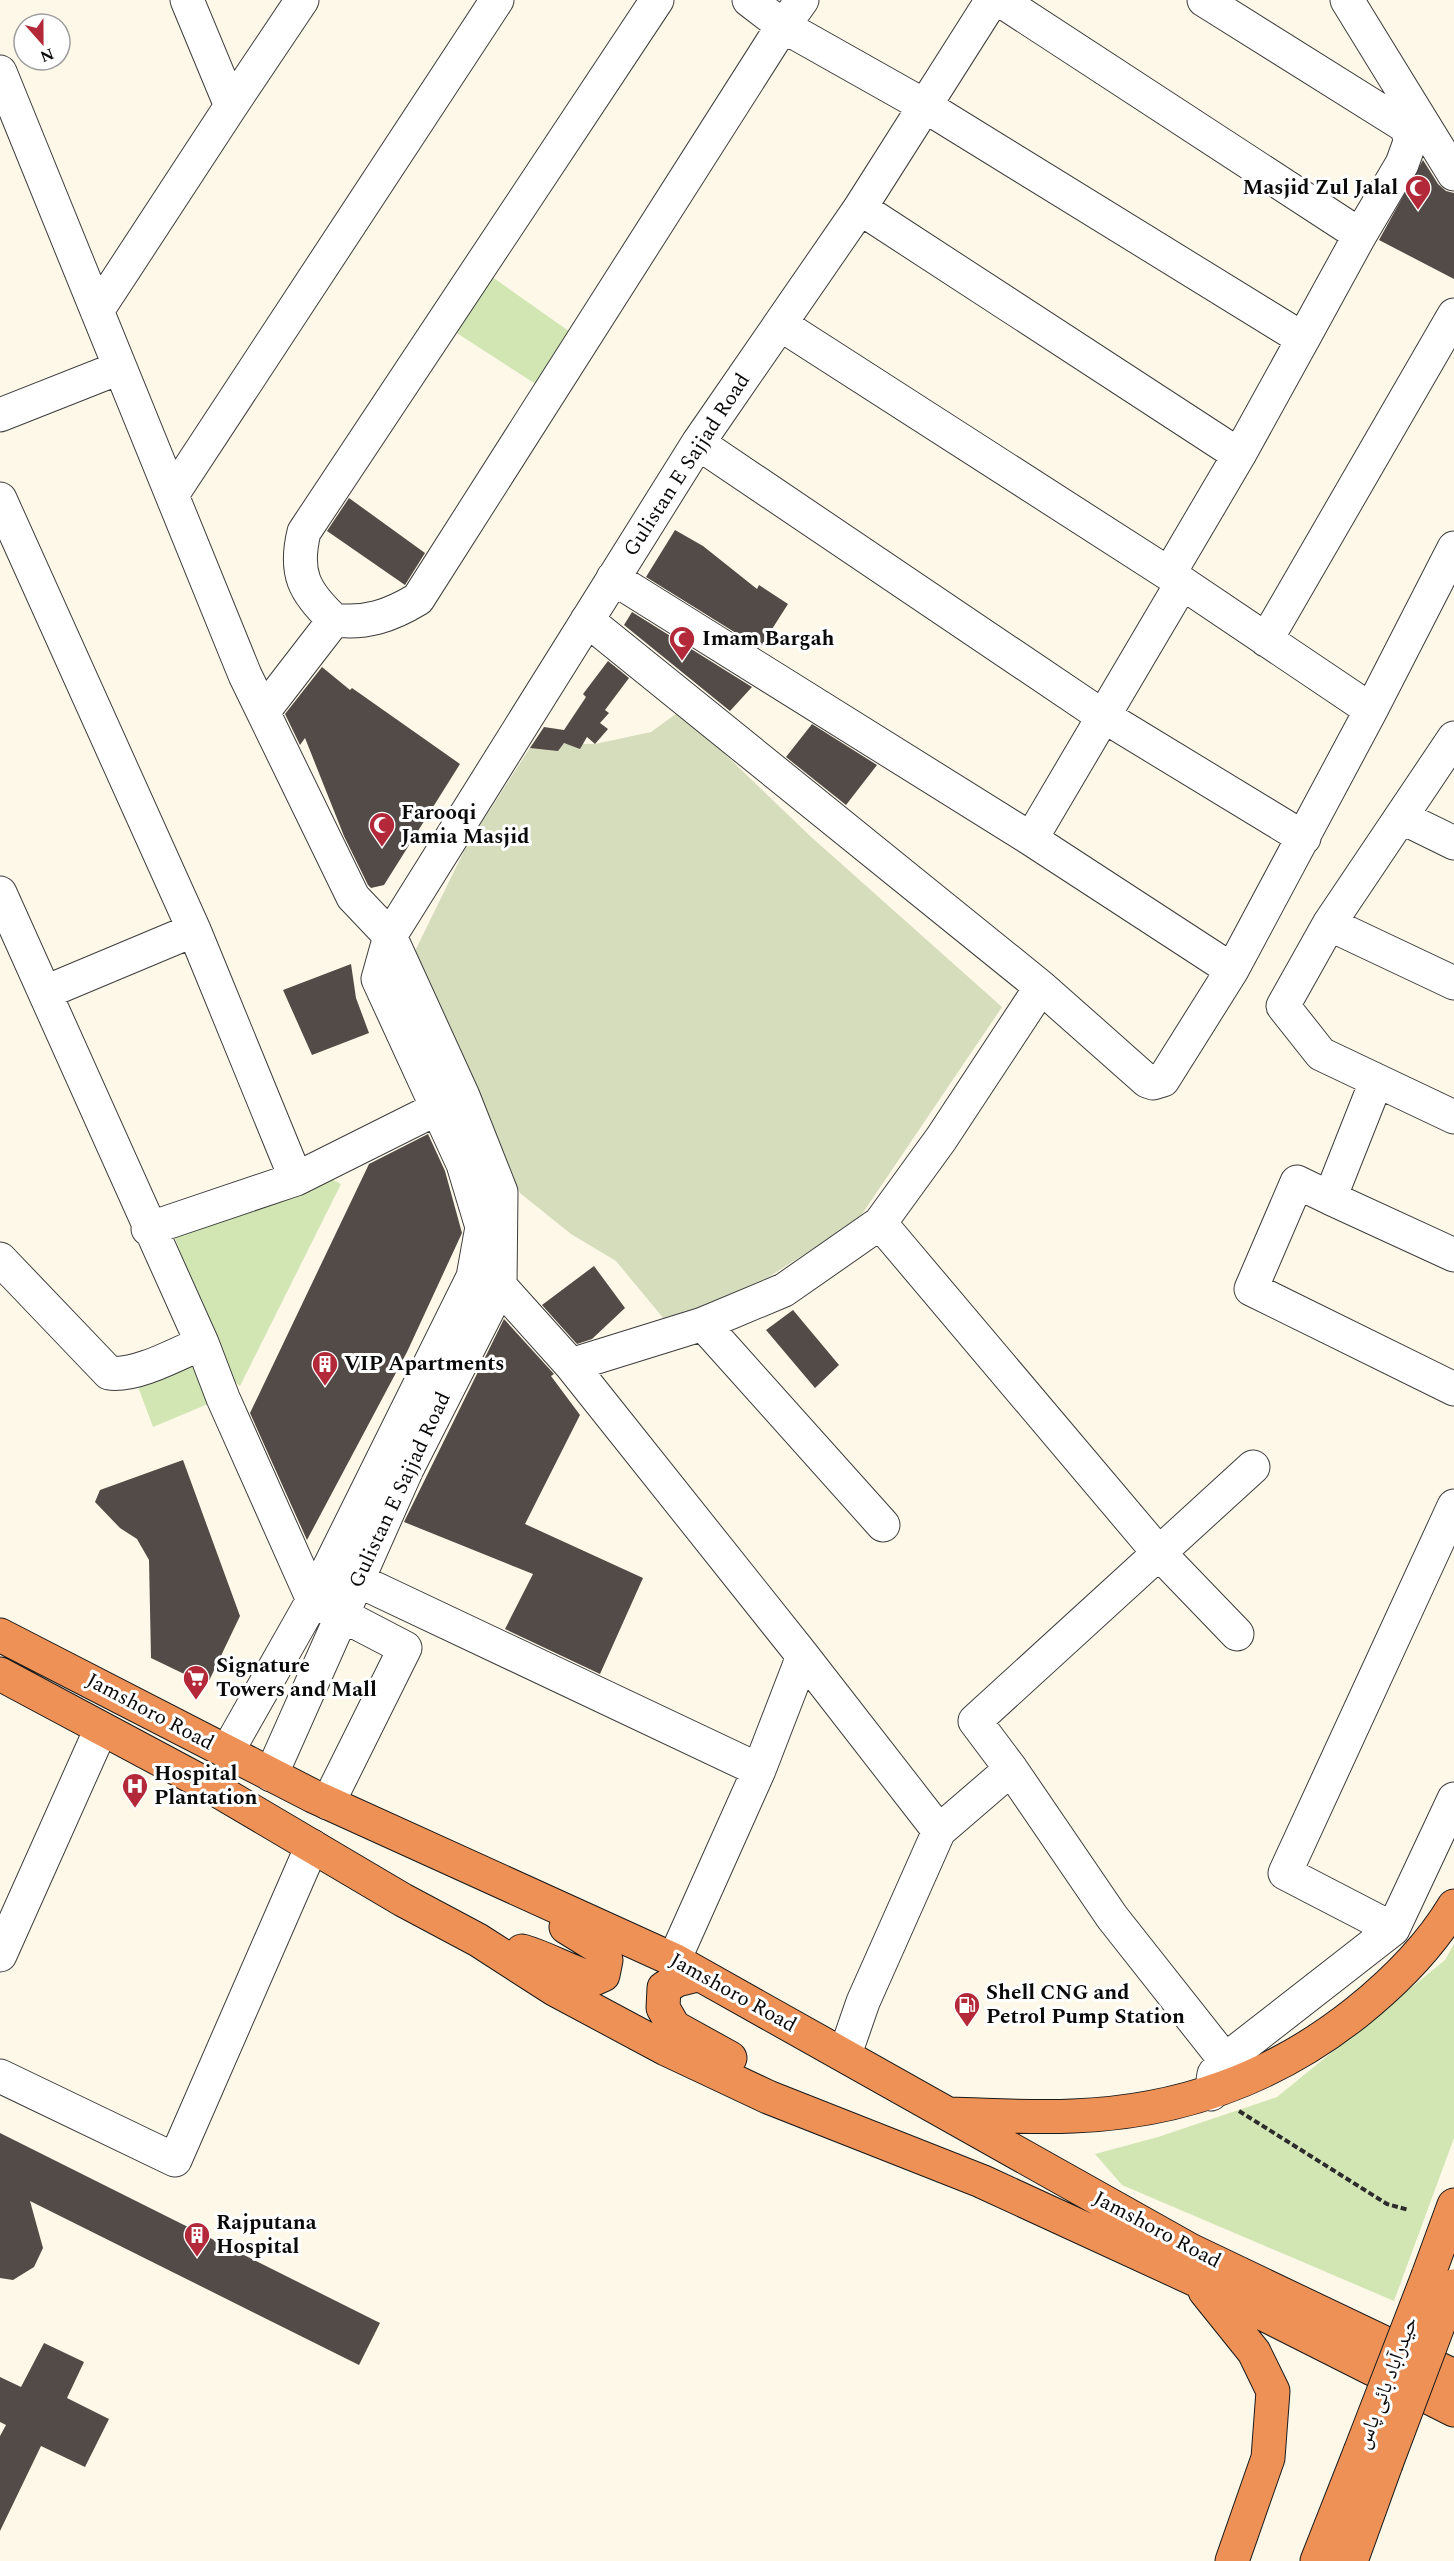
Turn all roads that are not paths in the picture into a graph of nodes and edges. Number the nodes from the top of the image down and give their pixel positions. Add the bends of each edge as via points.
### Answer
1 (187, 0) edge
2 (302, 0) edge
3 (497, 0) edge
4 (657, 0) edge
5 (749, 0) edge
6 (992, 0) edge
7 (1000, 0) edge
8 (1204, 0) edge
9 (1347, 0) edge
10 (792, 13) edge
11 (0, 72) edge
12 (231, 106) junction
13 (925, 106) junction
14 (1454, 174) edge
15 (860, 208) junction
16 (1360, 235) junction
17 (97, 311) junction
18 (1454, 315) edge
19 (780, 324) junction
20 (1303, 339) junction
21 (119, 368) junction
22 (0, 416) edge
23 (698, 443) junction
24 (1239, 455) junction
25 (172, 495) junction
26 (0, 499) edge
27 (1454, 548) edge
28 (613, 578) junction
29 (1175, 579) junction
30 (334, 620) junction
31 (587, 620) junction
32 (1266, 640) junction
33 (1371, 710) junction
34 (263, 712) junction
35 (1105, 716) junction
36 (1454, 738) edge
37 (1401, 817) junction
38 (1304, 838) junction
39 (1031, 839) junction
40 (1454, 843) edge
41 (0, 893) edge
42 (1329, 924) junction
43 (194, 930) junction
44 (390, 936) junction
45 (1232, 970) junction
46 (1454, 983) edge
47 (1041, 987) junction
48 (46, 992) junction
49 (1370, 1097) dead end
50 (450, 1102) junction
51 (1454, 1117) edge
52 (297, 1179) junction
53 (1330, 1198) junction
54 (880, 1223) junction
55 (148, 1229) junction
56 (1454, 1256) edge
57 (0, 1259) edge
58 (500, 1286) junction
59 (703, 1324) junction
60 (202, 1343) junction
61 (571, 1365) junction
62 (1454, 1389) edge
63 (1253, 1467) dead end
64 (1454, 1506) edge
65 (883, 1525) dead end
66 (1158, 1552) junction
67 (357, 1580) junction
68 (313, 1600) junction
69 (342, 1615) junction
70 (1237, 1634) dead end
71 (0, 1635) edge
72 (803, 1656) junction
73 (0, 1674) edge
74 (101, 1729) junction
75 (227, 1752) junction
76 (1011, 1769) junction
77 (759, 1770) junction
78 (271, 1775) junction
79 (1454, 1799) edge
80 (328, 1803) junction
81 (939, 1831) junction
82 (312, 1846) junction
83 (451, 1859) junction
84 (1454, 1906) edge
85 (1393, 1929) junction
86 (478, 1940) junction
87 (0, 1955) edge
88 (686, 1967) junction
89 (845, 2054) junction
90 (1226, 2060) junction
91 (0, 2076) edge
92 (1211, 2094) junction
93 (945, 2114) junction
94 (848, 2129) junction
95 (1454, 2205) edge
96 (1196, 2280) junction
97 (1445, 2282) edge
98 (1454, 2376) edge
99 (1454, 2410) edge
100 (1373, 2458) junction
101 (1232, 2561) edge
102 (1317, 2561) edge
103 (1351, 2561) edge

1 - 12 street
2 - 12 street
3 - 25 street
4 - 30 street via 304,532 298,555 301,578 315,603
5 - 10 street
6 - 13 street, Gulistan E Sajjad Road
7 - 16 street
8 - 16 street via 1405,126 1412,139 1408,152
9 - 14 street
10 - 13 street
10 - 30 street via 418,599 375,620
11 - 17 street
12 - 17 street
13 - 15 street, Gulistan E Sajjad Road
13 - 20 street
15 - 19 street, Gulistan E Sajjad Road
15 - 24 street
16 - 20 street
17 - 21 street
18 - 32 street
19 - 23 street, Gulistan E Sajjad Road
19 - 29 street
20 - 24 street
21 - 22 street
21 - 25 street
23 - 28 street, Gulistan E Sajjad Road
23 - 35 street
24 - 29 street
25 - 34 street
26 - 43 street
27 - 33 street
28 - 31 street, Gulistan E Sajjad Road
28 - 39 street
29 - 32 street
29 - 35 street
30 - 34 street
31 - 44 street, Gulistan E Sajjad Road
31 - 47 street
32 - 33 street
33 - 38 street
34 - 44 street via 353,897
35 - 38 street
35 - 39 street
36 - 37 street
37 - 40 street
37 - 42 street
38 - 45 street
39 - 45 street
41 - 48 street
42 - 46 street
42 - 51 street via 1283,1006 1321,1054
43 - 48 street
43 - 52 street
44 - 50 street, Gulistan E Sajjad Road via 378,979
45 - 47 street via 1163,1080 1153,1083
47 - 54 street via 941,1139
48 - 55 street
49 - 53 street
50 - 52 street
50 - 58 street, Gulistan E Sajjad Road via 501,1192
50 - 68 street, Gulistan E Sajjad Road via 482,1227 473,1277
52 - 55 street
53 - 56 street
53 - 62 street via 1297,1182 1251,1289
54 - 59 street via 784,1290
54 - 66 street
55 - 60 street
57 - 60 street via 109,1373 120,1375 136,1370
58 - 61 street
58 - 67 street, Gulistan E Sajjad Road via 407,1469
59 - 61 street
59 - 65 street
60 - 68 street
61 - 72 street
63 - 66 street
64 - 85 street via 1285,1873
66 - 70 street
66 - 76 street via 975,1721
67 - 69 street, Gulistan E Sajjad Road
67 - 77 street
68 - 69 street
68 - 75 street, Gulistan E Sajjad Road
69 - 78 street, Gulistan E Sajjad Road
69 - 80 street via 405,1648
71 - 75 highway, Jamshoro Road
72 - 77 street
72 - 81 street
73 - 74 highway, Jamshoro Road
74 - 82 highway, Jamshoro Road
74 - 87 street
75 - 78 highway, Jamshoro Road
76 - 81 street
76 - 90 street via 1112,1917
77 - 88 street
78 - 80 highway, Jamshoro Road
79 - 85 street
80 - 83 highway, Jamshoro Road
81 - 89 street via 863,2002
82 - 86 highway, Jamshoro Road
82 - 91 street via 175,2160
83 - 86 highway via 600,1948 606,1960 603,1975 594,1979 578,1975 541,1956
83 - 88 highway, Jamshoro Road
84 - 92 highway via 1387,1988 1324,2038 1267,2072
85 - 90 street
86 - 94 highway, Jamshoro Road via 554,1989 666,2049
88 - 89 highway, Jamshoro Road
88 - 94 highway via 677,1980 664,1988 663,2008 674,2027
89 - 93 highway, Jamshoro Road
90 - 92 street via 1214,2074
92 - 93 highway via 1145,2109 1073,2116
93 - 98 highway, Jamshoro Road via 1190,2250
94 - 96 highway, Jamshoro Road via 981,2181
95 - 97 highway, حیدرآباد بائی پاس
96 - 99 highway, Jamshoro Road
96 - 101 highway via 1254,2352 1273,2391 1268,2458
97 - 100 highway, حیدرآباد بائی پاس, bridge
100 - 102 highway, حیدرآباد بائی پاس
100 - 103 highway, حیدرآباد بائی پاس

